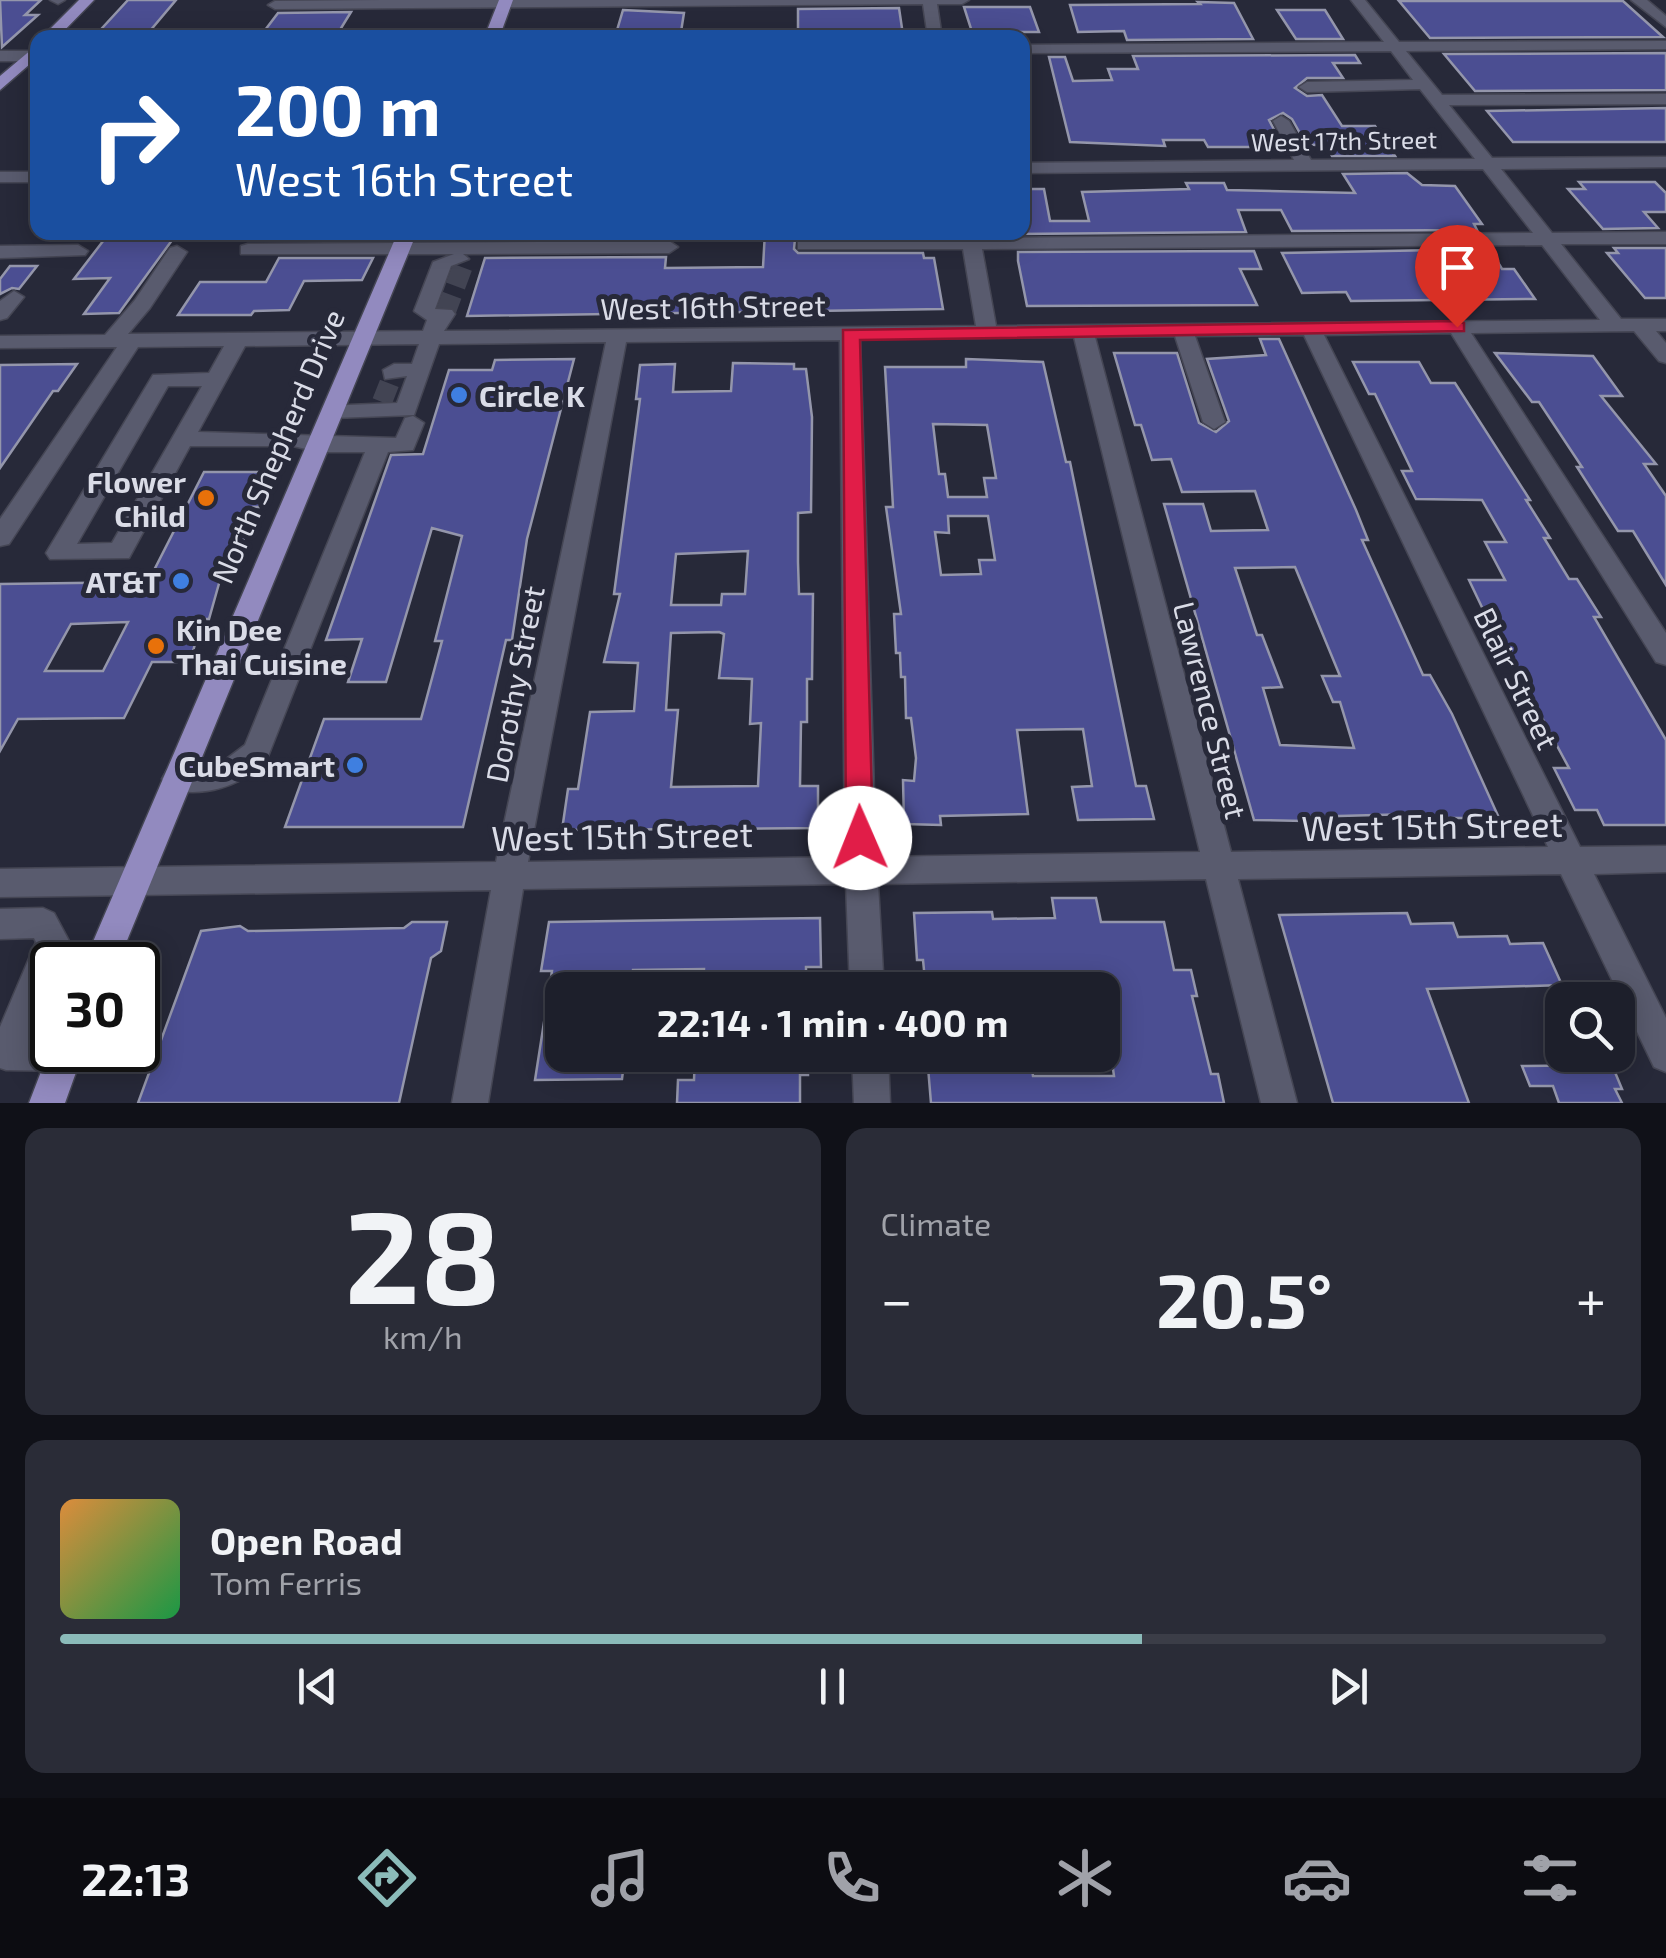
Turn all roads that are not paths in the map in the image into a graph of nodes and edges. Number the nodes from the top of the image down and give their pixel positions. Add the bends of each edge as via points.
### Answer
1 (87, 0) edge
2 (930, 0) edge
3 (962, 0) edge
4 (1358, 0) edge
5 (1638, 0) edge
6 (615, 1) edge
7 (506, 2) edge
8 (275, 4) dead end
9 (1666, 24) edge
10 (56, 30) edge
11 (494, 30) edge
12 (934, 30) edge
13 (1666, 45) edge
14 (1394, 46) junction
15 (1030, 48) edge
16 (30, 53) edge
17 (0, 56) edge
18 (30, 58) edge
19 (1424, 84) junction
20 (0, 85) edge
21 (1307, 87) dead end
22 (1666, 98) edge
23 (1436, 100) junction
24 (1281, 121) dead end
25 (1666, 162) edge
26 (1486, 163) junction
27 (1305, 166) junction
28 (1030, 168) edge
29 (0, 177) edge
30 (30, 177) edge
31 (0, 197) edge
32 (1030, 238) edge
33 (1666, 238) edge
34 (1546, 239) junction
35 (55, 240) edge
36 (404, 240) edge
37 (923, 240) edge
38 (970, 240) edge
39 (805, 245) dead end
40 (669, 247) dead end
41 (248, 250) dead end
42 (45, 251) junction
43 (78, 251) dead end
44 (463, 251) edge
45 (0, 252) edge
46 (178, 252) dead end
47 (14, 297) dead end
48 (0, 314) edge
49 (438, 324) junction
50 (1666, 324) edge
51 (1616, 325) junction
52 (1640, 325) junction
53 (1457, 327) junction
54 (1311, 329) junction
55 (1183, 330) junction
56 (1083, 331) junction
57 (987, 332) junction
58 (850, 334) junction
59 (617, 337) junction
60 (238, 340) junction
61 (362, 340) junction
62 (121, 341) junction
63 (0, 342) edge
64 (1666, 357) edge
65 (214, 380) junction
66 (333, 411) junction
67 (1214, 422) dead end
68 (413, 424) dead end
69 (184, 439) junction
70 (319, 444) junction
71 (379, 446) junction
72 (0, 538) edge
73 (1666, 655) edge
74 (176, 779) junction
75 (1570, 860) junction
76 (1666, 860) edge
77 (1216, 865) junction
78 (863, 868) junction
79 (510, 874) junction
80 (134, 882) junction
81 (0, 883) edge
82 (0, 924) edge
83 (52, 942) edge
84 (109, 942) edge
85 (867, 972) edge
86 (30, 999) edge
87 (1666, 1055) edge
88 (30, 1056) edge
89 (3, 1059) edge
90 (58, 1072) edge
91 (871, 1072) edge
92 (46, 1103) edge
93 (470, 1103) edge
94 (872, 1103) edge
95 (1279, 1103) edge

1 - 10 main road
2 - 3 street
2 - 6 street
2 - 12 street
4 - 14 street
5 - 9 street
6 - 7 street
7 - 8 street
7 - 11 main road
13 - 14 street
14 - 15 street
14 - 19 street
16 - 17 street
18 - 20 main road
19 - 21 street
19 - 23 street
22 - 23 street
23 - 26 street
24 - 27 street
25 - 26 street, West 17th Street
26 - 27 street, West 17th Street
26 - 34 street
27 - 28 street, West 17th Street
29 - 30 street
30 - 31 street
32 - 34 street
33 - 34 street
34 - 51 street
35 - 42 street
36 - 41 street
36 - 44 street
36 - 61 main road, North Shepherd Drive
37 - 39 street
38 - 57 street
40 - 44 street
42 - 43 street
42 - 45 street
44 - 49 street via 443,262 424,311
46 - 62 street
47 - 48 street
49 - 59 street, West 16th Street
49 - 61 street, West 16th Street
49 - 66 street via 401,388
50 - 52 street, West 16th Street
51 - 52 street, West 16th Street
51 - 53 street, West 16th Street
52 - 64 street
53 - 54 street, West 16th Street
53 - 73 street
54 - 55 street, West 16th Street
54 - 75 street, Blair Street
55 - 56 street, West 16th Street
55 - 67 street
56 - 57 street, West 16th Street
56 - 77 street, Lawrence Street
57 - 58 street, West 16th Street
58 - 59 street, West 16th Street
58 - 78 street
59 - 79 street, Dorothy Street
60 - 61 street, West 16th Street
60 - 62 street, West 16th Street
60 - 65 street
61 - 66 main road, North Shepherd Drive
62 - 63 street, West 16th Street
62 - 72 street
65 - 69 street
65 - 69 street via 162,380 58,553 120,552
66 - 70 main road, North Shepherd Drive
68 - 71 street via 405,446
69 - 70 street
70 - 71 street
70 - 74 main road, North Shepherd Drive
71 - 74 street via 258,751 239,771
74 - 80 main road, North Shepherd Drive
75 - 76 street, West 15th Street
75 - 77 street, West 15th Street
75 - 87 street, Blair Street
77 - 78 street, West 15th Street
77 - 95 street, Lawrence Street
78 - 79 street, West 15th Street
78 - 85 street
79 - 80 street, West 15th Street
79 - 93 street, Dorothy Street
80 - 81 street, West 15th Street
80 - 84 main road, North Shepherd Drive
82 - 83 street via 43,924
86 - 89 street
88 - 89 street
90 - 92 main road
91 - 94 street

